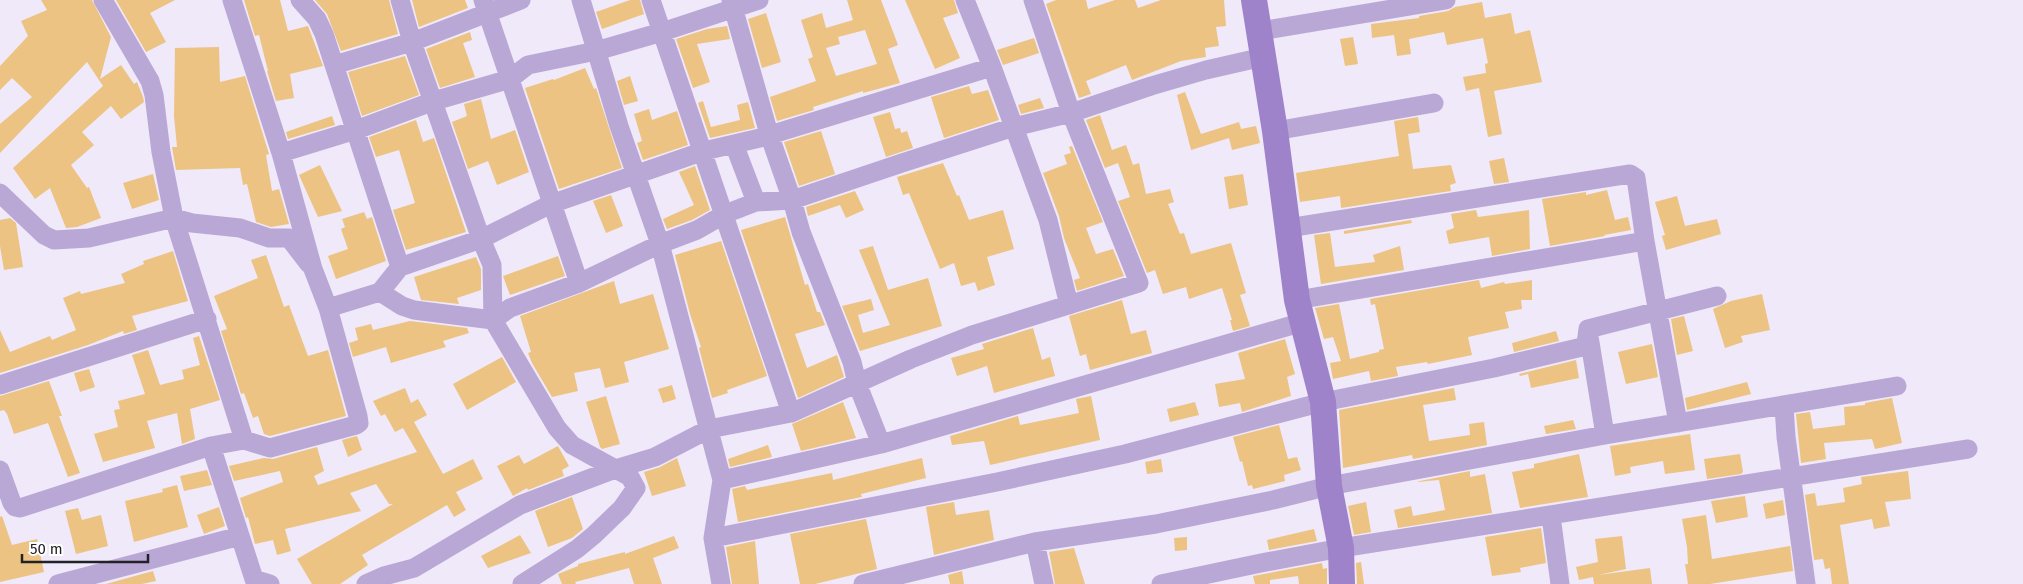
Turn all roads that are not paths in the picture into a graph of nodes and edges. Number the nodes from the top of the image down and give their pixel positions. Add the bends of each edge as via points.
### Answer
1 (103, 0) edge
2 (234, 0) edge
3 (300, 0) edge
4 (400, 0) edge
5 (521, 0) edge
6 (581, 0) edge
7 (651, 0) edge
8 (759, 0) edge
9 (965, 0) edge
10 (1033, 0) edge
11 (1254, 0) edge
12 (1446, 0) edge
13 (732, 4) edge
14 (485, 7) edge
15 (1260, 31) junction
16 (662, 32) junction
17 (412, 42) junction
18 (596, 51) junction
19 (1263, 57) junction
20 (334, 65) junction
21 (992, 67) junction
22 (510, 79) junction
23 (434, 101) junction
24 (1434, 103) dead end
25 (1071, 113) junction
26 (1014, 127) junction
27 (356, 130) junction
28 (1275, 130) junction
29 (769, 134) junction
30 (734, 144) junction
31 (704, 152) junction
32 (282, 153) junction
33 (636, 176) junction
34 (0, 194) edge
35 (792, 200) junction
36 (756, 202) junction
37 (551, 204) junction
38 (725, 214) junction
39 (174, 218) junction
40 (1288, 228) junction
41 (481, 239) junction
42 (1644, 241) junction
43 (660, 244) junction
44 (400, 267) junction
45 (313, 269) junction
46 (579, 283) junction
47 (380, 292) junction
48 (1717, 296) dead end
49 (1069, 305) junction
50 (328, 308) junction
51 (1300, 311) junction
52 (1658, 312) junction
53 (206, 319) junction
54 (493, 320) junction
55 (1588, 329) junction
56 (857, 383) junction
57 (0, 385) edge
58 (1897, 386) dead end
59 (1323, 402) junction
60 (1784, 406) junction
61 (791, 413) junction
62 (1678, 423) junction
63 (709, 429) junction
64 (1605, 435) junction
65 (244, 440) junction
66 (881, 444) junction
67 (211, 446) junction
68 (1968, 449) dead end
69 (615, 469) junction
70 (0, 470) edge
71 (1792, 476) junction
72 (722, 480) junction
73 (1329, 486) junction
74 (1550, 516) junction
75 (240, 536) junction
76 (713, 538) junction
77 (1035, 542) junction
78 (1341, 548) junction
79 (416, 576) edge
80 (533, 581) edge
81 (259, 582) edge
82 (58, 584) edge
83 (366, 584) edge
84 (721, 584) edge
85 (863, 584) edge
86 (1044, 584) edge
87 (1161, 584) edge
88 (1342, 584) edge
89 (1560, 584) edge
90 (1806, 584) edge

1 - 39 street via 150,81
2 - 32 street
3 - 20 street via 317,19
4 - 17 street
5 - 14 street
6 - 18 street
7 - 16 street
8 - 13 street
9 - 21 street
10 - 25 street
11 - 15 street
12 - 15 street
13 - 16 street
13 - 29 street
14 - 17 street
14 - 22 street
15 - 19 street
16 - 18 street
16 - 31 street
17 - 20 street
17 - 23 street
18 - 22 street via 528,65
18 - 33 street
19 - 25 street via 1151,86
19 - 28 street
20 - 27 street
21 - 26 street
21 - 29 street
22 - 23 street
22 - 37 street
23 - 27 street
23 - 41 street
24 - 28 street
25 - 26 street
25 - 49 street via 1139,282
26 - 35 street
26 - 49 street via 1048,220
27 - 32 street
27 - 44 street
28 - 40 street
29 - 30 street
29 - 35 street
30 - 31 street
30 - 36 street
31 - 33 street
31 - 38 street
32 - 45 street
33 - 37 street
33 - 43 street
34 - 39 street via 44,235 54,240 89,238
35 - 36 street
35 - 56 street
36 - 38 street
37 - 41 street
37 - 46 street
38 - 43 street via 697,230
38 - 61 street
39 - 45 street via 240,228 269,238 289,238
39 - 53 street
40 - 42 street via 1630,174 1636,178
40 - 51 street
41 - 44 street
41 - 54 street via 492,265
42 - 51 street
42 - 52 street
43 - 46 street
43 - 63 street
44 - 47 street
45 - 50 street
46 - 54 street via 510,308
47 - 50 street
47 - 54 street via 414,310
48 - 52 street
49 - 56 street via 972,335 910,358
50 - 65 street via 359,423 270,448
51 - 59 street
51 - 66 street
52 - 55 street
52 - 62 street
53 - 57 street
53 - 65 street
54 - 69 street via 557,428 572,445
55 - 59 street via 1586,344 1576,350
55 - 64 street
56 - 61 street
56 - 66 street
58 - 60 street
59 - 73 street
59 - 76 street via 1125,454
60 - 62 street
60 - 71 street
61 - 63 street
62 - 64 street
63 - 69 street via 655,457
63 - 72 street
64 - 73 street
65 - 67 street
66 - 72 street
67 - 70 street via 20,508 12,503
67 - 75 street
68 - 71 street
69 - 79 street via 520,505
69 - 80 street via 630,478 636,488 622,508 577,549
71 - 74 street
71 - 90 street
72 - 76 street
73 - 77 street via 1156,524
73 - 78 street
74 - 78 street
74 - 89 street
75 - 81 street
75 - 82 street
76 - 84 street
77 - 85 street
77 - 86 street
78 - 87 street
78 - 88 street
79 - 83 street via 384,576

